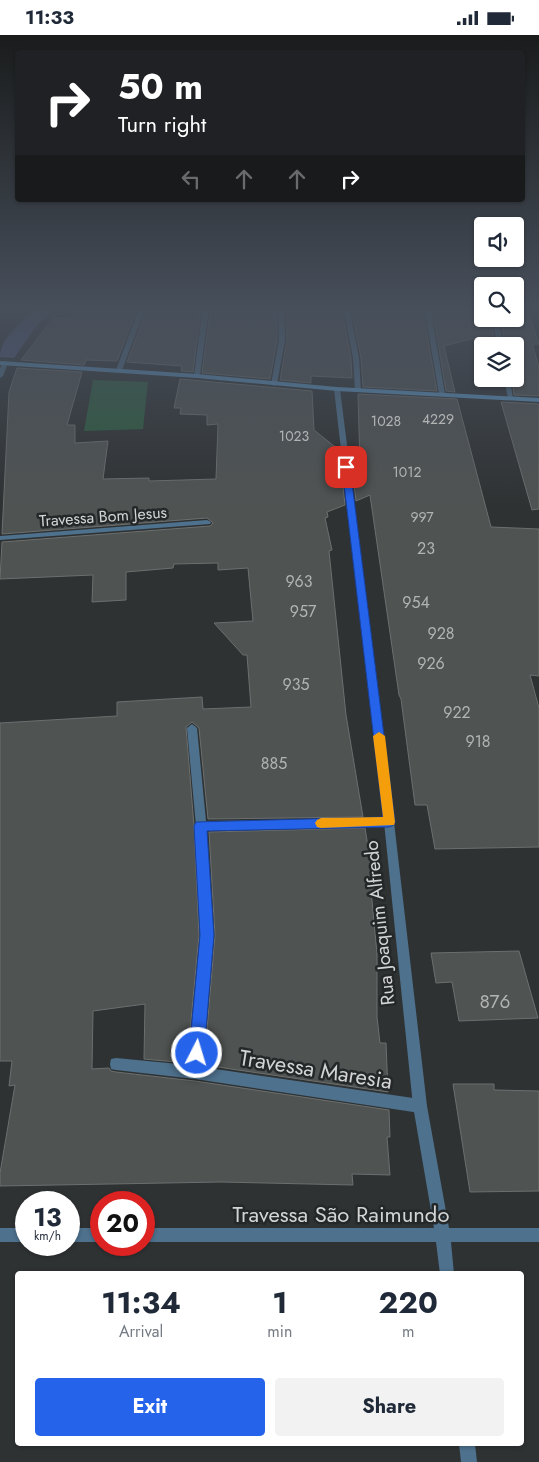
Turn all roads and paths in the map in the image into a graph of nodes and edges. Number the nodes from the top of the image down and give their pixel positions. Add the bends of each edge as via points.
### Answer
1 (153, 373) edge
2 (197, 373) edge
3 (276, 373) edge
4 (357, 373) edge
5 (438, 373) edge
6 (197, 376) junction
7 (274, 384) junction
8 (509, 387) edge
9 (336, 389) junction
10 (358, 390) junction
11 (442, 394) junction
12 (511, 398) junction
13 (539, 400) edge
14 (208, 522) dead end
15 (0, 538) edge
16 (192, 728) dead end
17 (389, 822) junction
18 (200, 826) junction
19 (116, 1064) dead end
20 (195, 1072) junction
21 (420, 1106) junction
22 (0, 1235) edge
23 (15, 1235) edge
24 (155, 1235) edge
25 (443, 1235) junction
26 (539, 1235) edge
27 (447, 1271) edge
28 (467, 1446) edge
29 (469, 1462) edge

1 - 6 main road
2 - 6 street
3 - 7 street
4 - 10 street
5 - 11 street
6 - 7 main road
7 - 9 main road
8 - 12 street
9 - 10 main road
9 - 17 street, Rua Joaquim Alfredo
10 - 11 main road
11 - 12 main road
12 - 13 main road
14 - 15 street, Travessa Bom Jesus
16 - 18 street
17 - 18 street
17 - 21 street, Rua Joaquim Alfredo
18 - 20 street via 207,935
19 - 20 street, Travessa Maresia
20 - 21 street, Travessa Maresia
21 - 25 street, Rua Joaquim Alfredo
22 - 23 street
24 - 25 street, Travessa São Raimundo
25 - 26 street, Travessa São Raimundo
25 - 27 street, Rua Joaquim Alfredo
28 - 29 street

